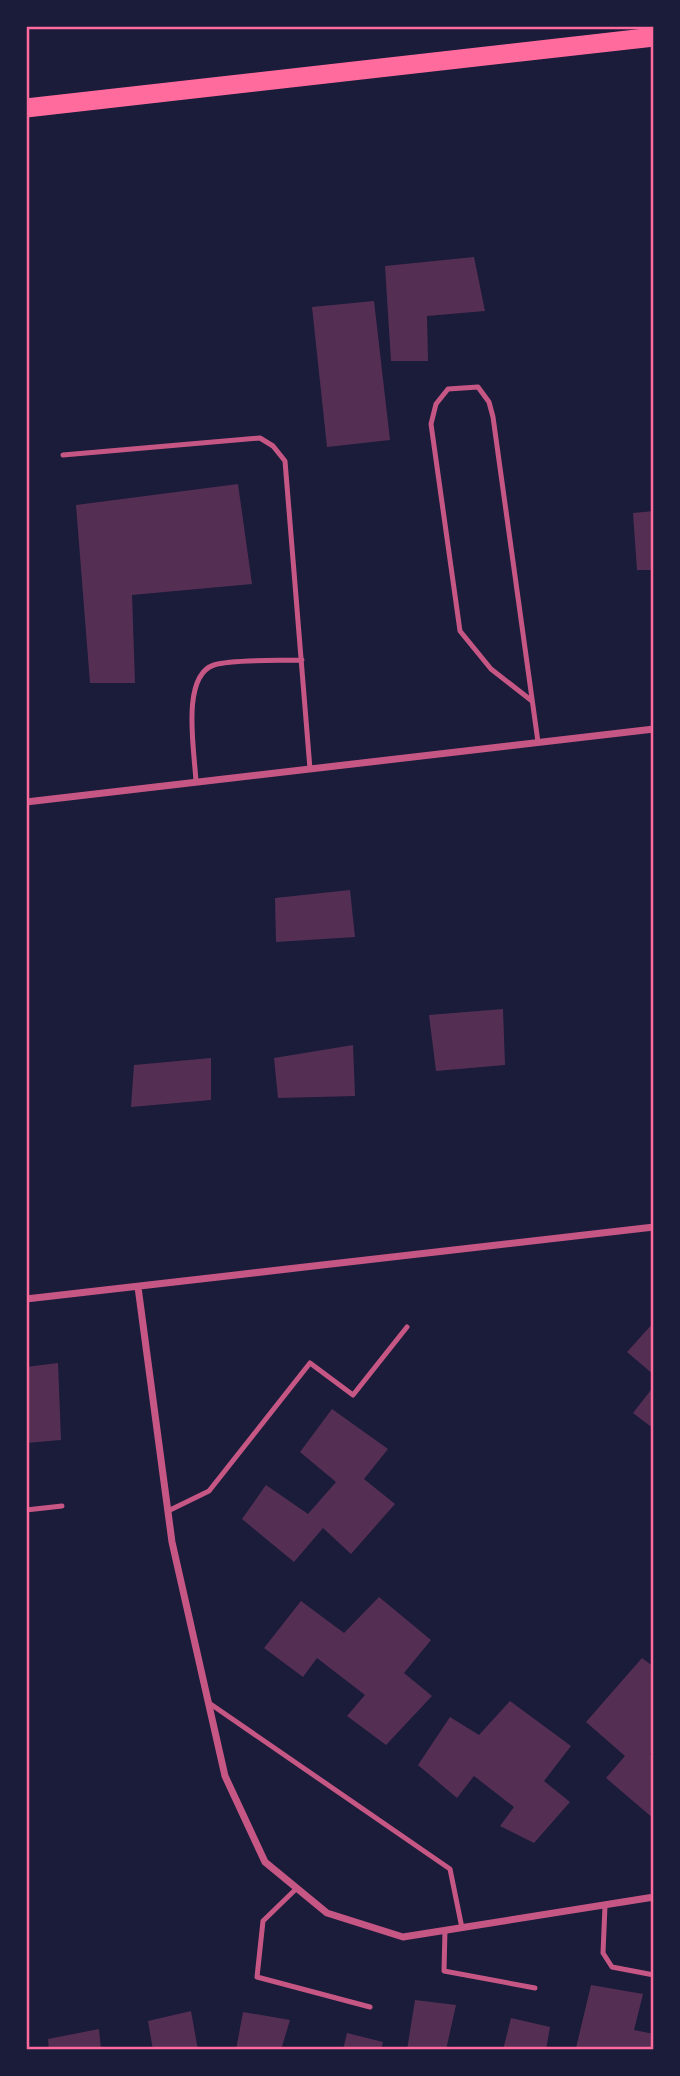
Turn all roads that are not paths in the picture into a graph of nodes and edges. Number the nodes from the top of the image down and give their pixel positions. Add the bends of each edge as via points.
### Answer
1 (654, 37) edge
2 (26, 108) edge
3 (64, 454) dead end
4 (302, 660) junction
5 (532, 701) junction
6 (654, 729) edge
7 (538, 742) junction
8 (310, 769) junction
9 (196, 782) junction
10 (26, 802) edge
11 (654, 1227) edge
12 (138, 1287) junction
13 (26, 1300) edge
14 (407, 1327) dead end
15 (62, 1506) dead end
16 (26, 1510) edge
17 (168, 1511) junction
18 (209, 1703) junction
19 (297, 1888) junction
20 (654, 1897) edge
21 (605, 1906) junction
22 (462, 1928) junction
23 (445, 1930) junction
24 (654, 1975) edge
25 (535, 1988) dead end
26 (370, 2007) dead end

1 - 2 highway
3 - 4 lane via 260,438 273,446 285,461
4 - 8 lane
4 - 9 lane via 213,665 197,677 192,698
5 - 5 lane via 489,402 478,387 448,389 436,404 431,425 460,631 491,669
5 - 7 lane
6 - 7 street
7 - 8 street
8 - 9 street
9 - 10 street
11 - 12 street
12 - 13 street
12 - 17 street
14 - 17 lane via 353,1395 310,1363 209,1490
15 - 16 lane
17 - 18 street
18 - 19 street via 225,1776 265,1862
18 - 22 lane via 450,1869
19 - 23 street via 327,1913 403,1937
19 - 26 lane via 263,1921 257,1977
20 - 21 street
21 - 22 street
21 - 24 lane via 603,1953 612,1967
22 - 23 street
23 - 25 lane via 444,1971

